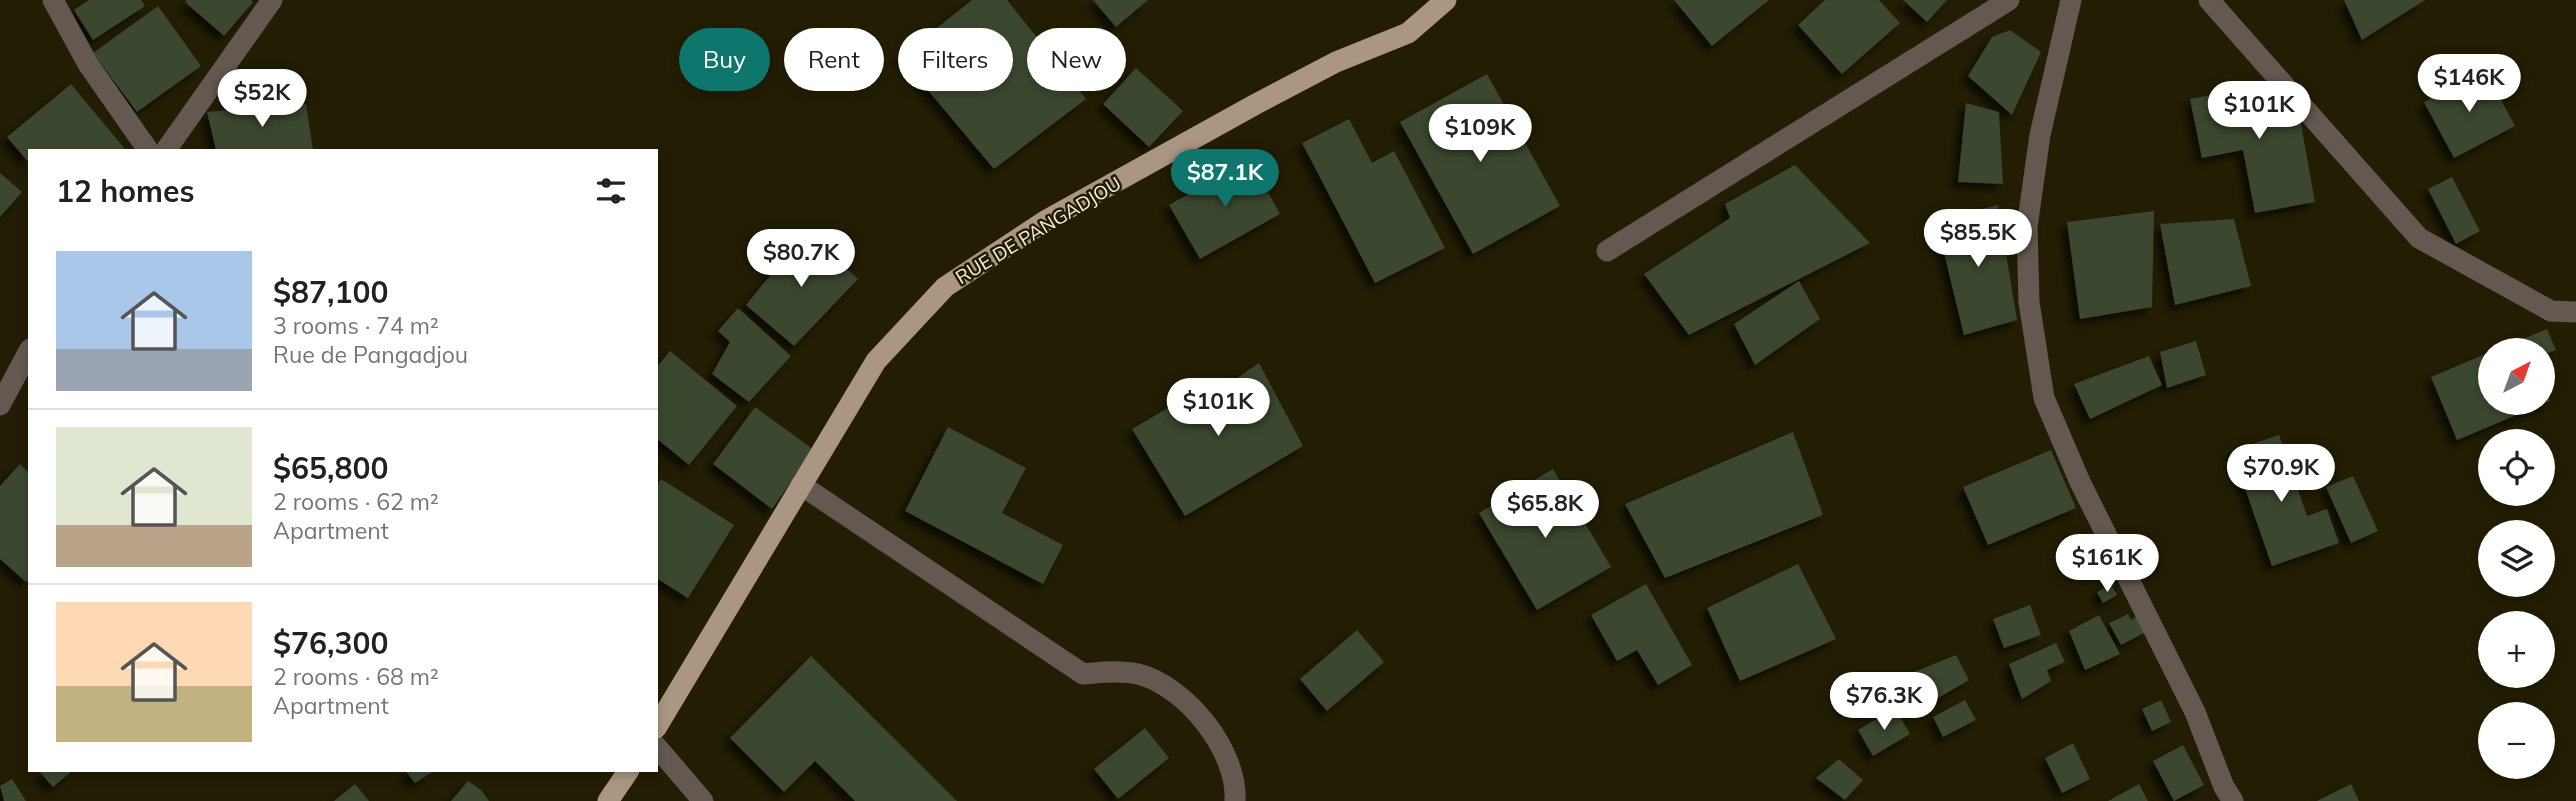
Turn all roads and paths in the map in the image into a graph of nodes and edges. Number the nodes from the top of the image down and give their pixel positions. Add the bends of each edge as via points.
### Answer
1 (53, 0) edge
2 (272, 0) edge
3 (1446, 0) edge
4 (2009, 0) edge
5 (2071, 0) edge
6 (2209, 0) edge
7 (147, 149) edge
8 (167, 149) edge
9 (1607, 251) dead end
10 (2576, 312) edge
11 (28, 353) edge
12 (0, 405) edge
13 (802, 485) junction
14 (658, 725) edge
15 (658, 749) edge
16 (628, 772) edge
17 (608, 801) edge
18 (703, 801) edge
19 (1235, 801) edge
20 (2233, 801) edge

1 - 7 street via 88,64
2 - 8 street
3 - 13 main road, RUE DE PANGADJOU via 1408,33 1336,62 1256,104 1045,221 945,286 876,361
4 - 9 street
5 - 20 street via 2040,135 2026,227 2029,302 2044,398
6 - 10 street via 2419,238 2551,311
11 - 12 street
13 - 14 main road, RUE DE PANGADJOU
13 - 19 street via 1083,674 1139,674 1174,691 1206,721 1225,757 1236,788
15 - 18 street
16 - 17 main road

